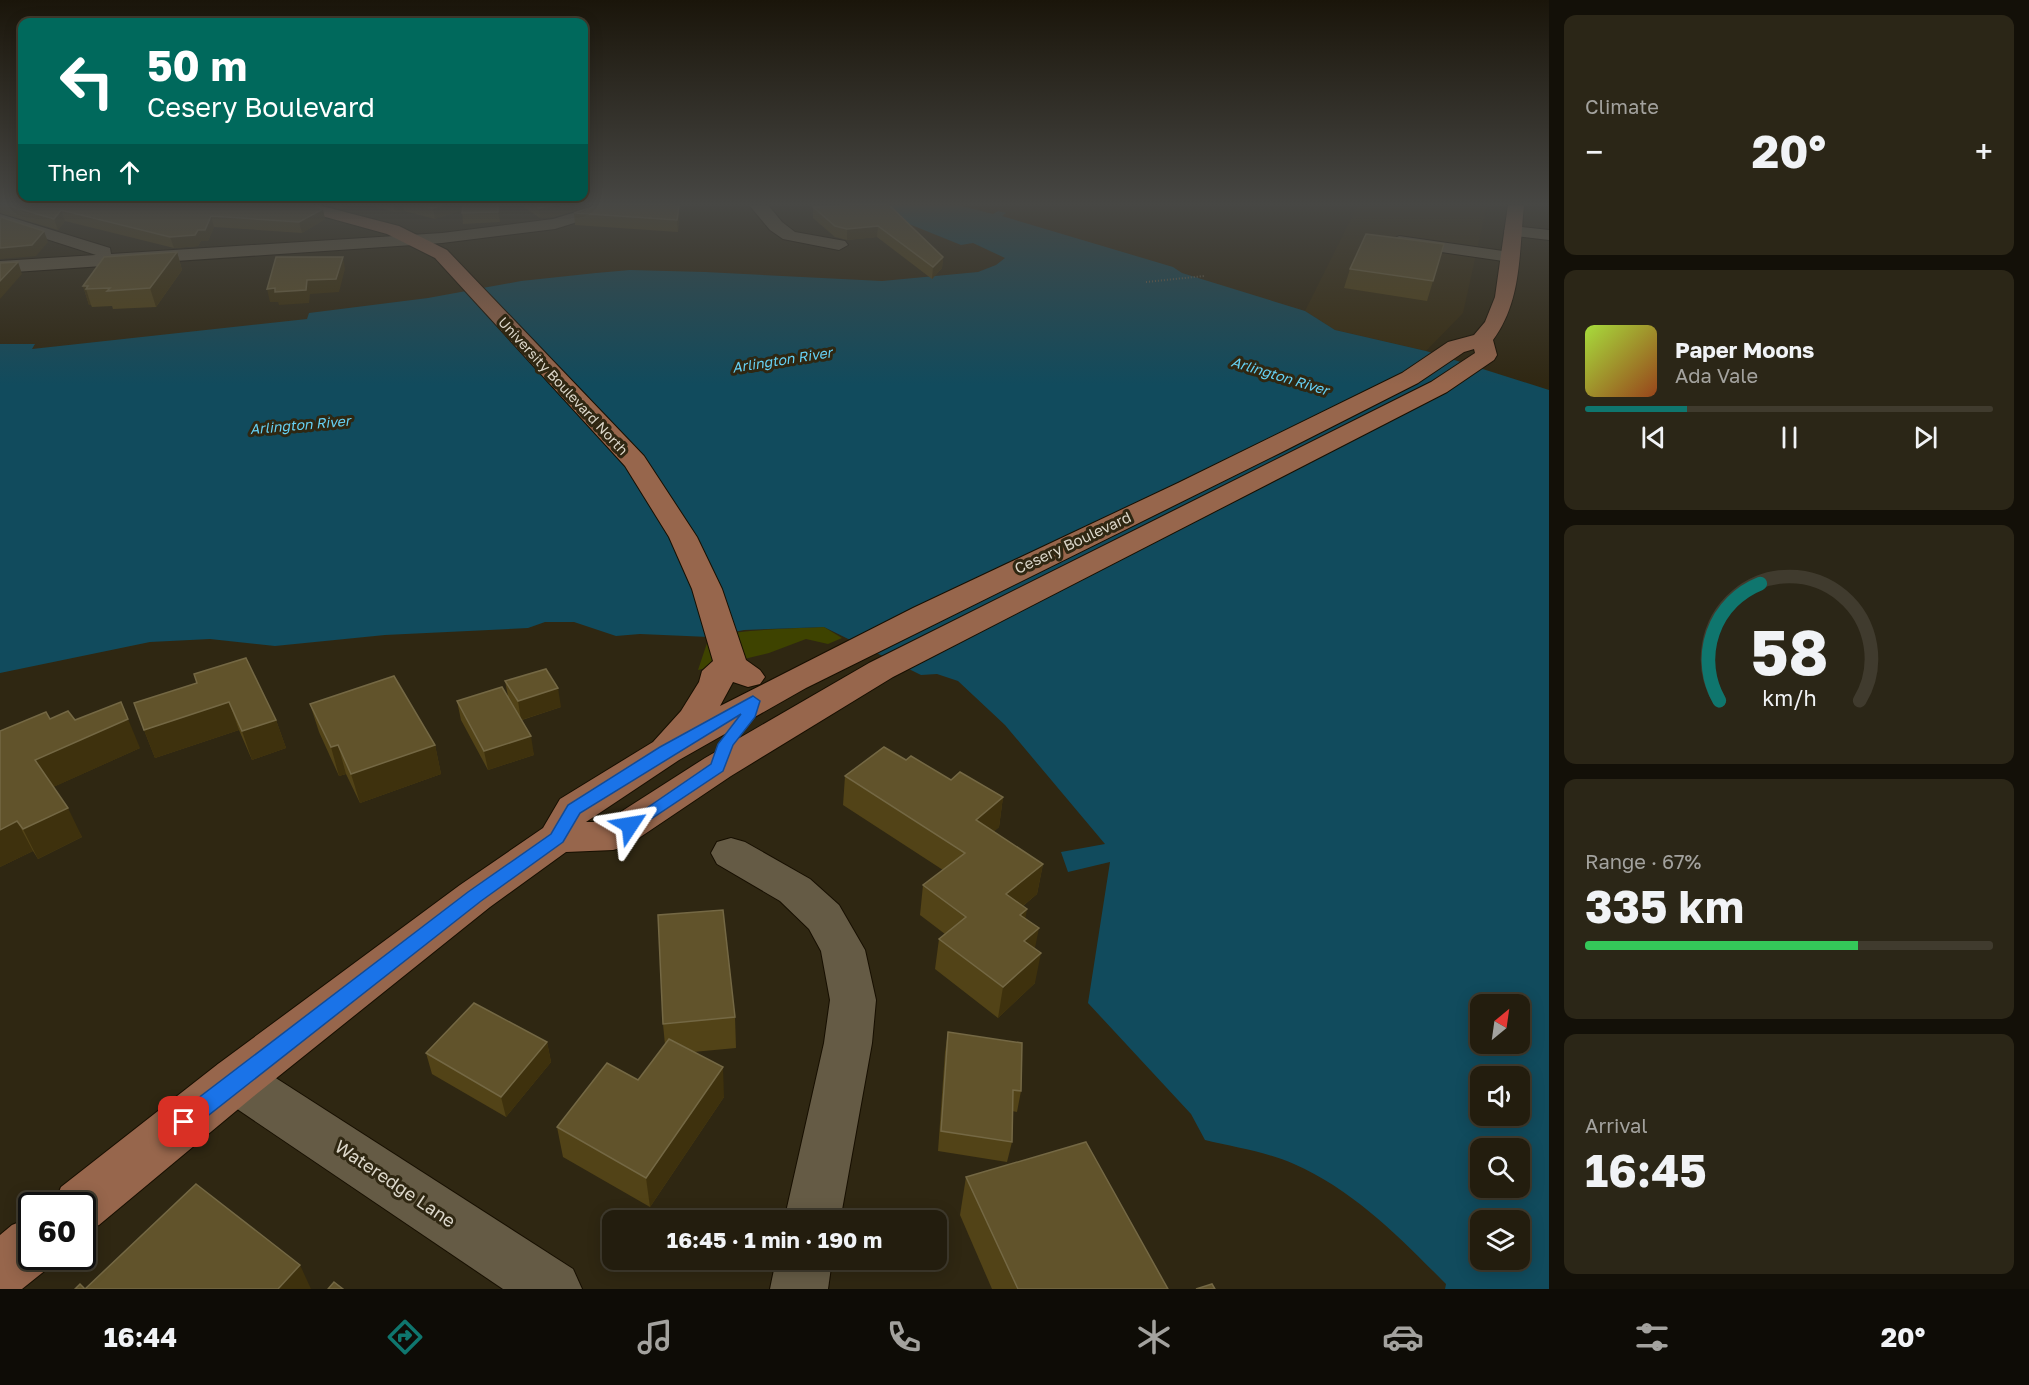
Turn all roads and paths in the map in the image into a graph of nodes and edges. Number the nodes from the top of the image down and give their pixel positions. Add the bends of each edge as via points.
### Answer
1 (25, 265) edge
2 (451, 265) edge
3 (1509, 265) edge
4 (0, 267) edge
5 (1204, 276) dead end
6 (1146, 282) dead end
7 (1482, 350) junction
8 (731, 665) junction
9 (753, 701) junction
10 (666, 751) junction
11 (718, 767) junction
12 (557, 838) junction
13 (731, 853) dead end
14 (236, 1080) junction
15 (96, 1193) edge
16 (814, 1210) edge
17 (18, 1256) edge
18 (0, 1270) edge
19 (802, 1270) edge
20 (553, 1289) edge
21 (799, 1289) edge

1 - 4 street
2 - 8 main road, University Boulevard North via 646,478 683,537 707,589
3 - 7 main road, Cesery Boulevard via 1502,311
5 - 6 path
7 - 9 main road, Cesery Boulevard via 1456,347 1410,378
7 - 11 main road, Cesery Boulevard via 1439,387 881,670
8 - 9 main road, University Boulevard North via 748,676
8 - 10 main road via 719,671 695,718
9 - 10 main road, Cesery Boulevard
9 - 11 main road via 747,717 726,744
10 - 12 main road via 574,809
11 - 12 main road via 613,836
12 - 14 main road via 475,896
13 - 16 street via 795,890 824,917 843,950 853,1000
14 - 15 main road
14 - 20 street, Wateredge Lane
17 - 18 main road
19 - 21 street

